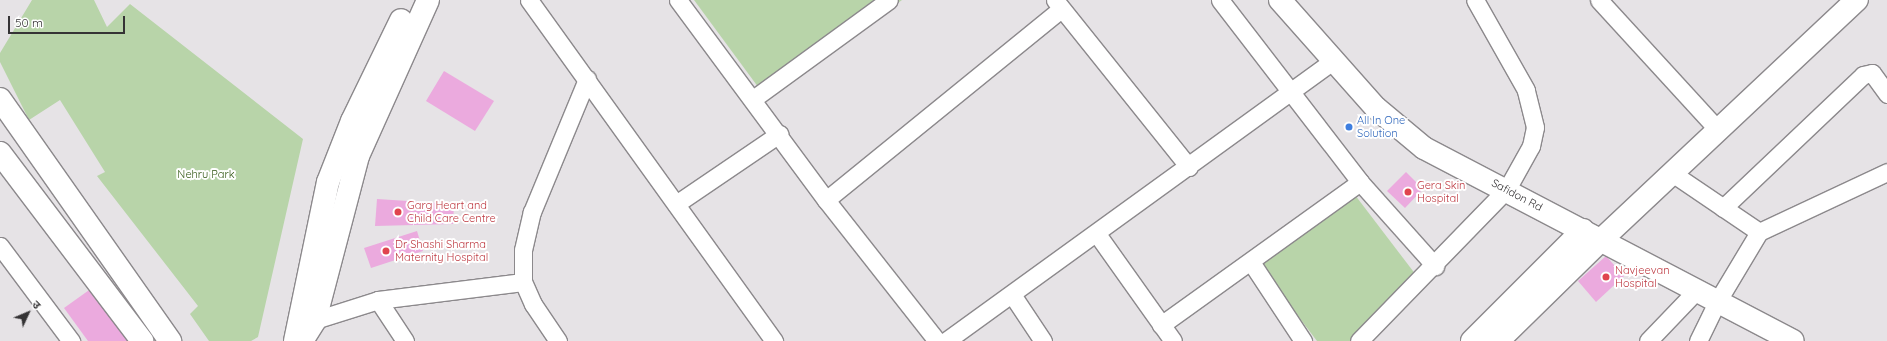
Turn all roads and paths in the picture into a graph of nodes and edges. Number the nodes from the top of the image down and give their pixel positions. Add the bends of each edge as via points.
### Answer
1 (411, 0) edge
2 (428, 0) edge
3 (529, 0) edge
4 (678, 0) edge
5 (889, 0) edge
6 (1220, 0) edge
7 (1280, 0) edge
8 (1475, 0) edge
9 (1599, 0) edge
10 (1857, 0) edge
11 (1058, 4) edge
12 (1331, 62) junction
13 (587, 79) junction
14 (1290, 93) junction
15 (1887, 94) edge
16 (0, 99) edge
17 (753, 99) junction
18 (1718, 130) junction
19 (779, 134) junction
20 (0, 153) edge
21 (1189, 167) junction
22 (1887, 172) edge
23 (1672, 173) junction
24 (1360, 182) junction
25 (1507, 189) junction
26 (826, 200) junction
27 (676, 204) junction
28 (1723, 208) junction
29 (1759, 232) junction
30 (1097, 234) junction
31 (1592, 235) junction
32 (2, 254) edge
33 (1251, 262) junction
34 (1435, 266) junction
35 (523, 282) junction
36 (1695, 292) junction
37 (1013, 296) junction
38 (378, 300) junction
39 (1717, 302) junction
40 (315, 320) junction
41 (1161, 325) junction
42 (764, 338) edge
43 (1508, 338) edge
44 (72, 341) edge
45 (142, 341) edge
46 (170, 341) edge
47 (295, 341) edge
48 (302, 341) edge
49 (405, 341) edge
50 (558, 341) edge
51 (937, 341) edge
52 (946, 341) edge
53 (1043, 341) edge
54 (1173, 341) edge
55 (1303, 341) edge
56 (1359, 341) edge
57 (1472, 341) edge
58 (1648, 341) edge
59 (1698, 341) edge
60 (1793, 341) edge

1 - 47 main road via 352,121 328,182
2 - 40 main road via 358,156
3 - 13 street
4 - 17 street
5 - 17 street
6 - 14 street
7 - 12 main road, Safidon Rd
8 - 25 street via 1526,90 1534,121 1531,146
9 - 18 street
10 - 18 main road
11 - 21 street
11 - 26 street
12 - 14 street
12 - 25 main road, Safidon Rd via 1376,108 1424,148
13 - 27 street
13 - 35 street via 532,212 523,250
14 - 21 street
14 - 24 street
15 - 28 street via 1872,73 1863,75
16 - 46 main road
17 - 19 street
18 - 23 main road
19 - 26 street
19 - 27 street
20 - 45 main road
21 - 30 street
22 - 29 street
23 - 28 street
23 - 31 main road
24 - 33 street
24 - 34 street
25 - 31 main road, Safidon Rd
25 - 34 street
26 - 51 street
27 - 42 street
28 - 29 street
29 - 39 street
30 - 37 street
30 - 41 street
31 - 36 main road, Safidon Rd
31 - 43 main road
31 - 57 main road
32 - 44 street
33 - 41 street
33 - 55 street
34 - 56 street
35 - 38 street
35 - 50 street via 533,304
36 - 39 main road, Safidon Rd
36 - 58 street
37 - 52 street
37 - 53 street
38 - 40 street
38 - 49 street
39 - 59 street
39 - 60 main road, Safidon Rd
40 - 48 main road
41 - 54 street

